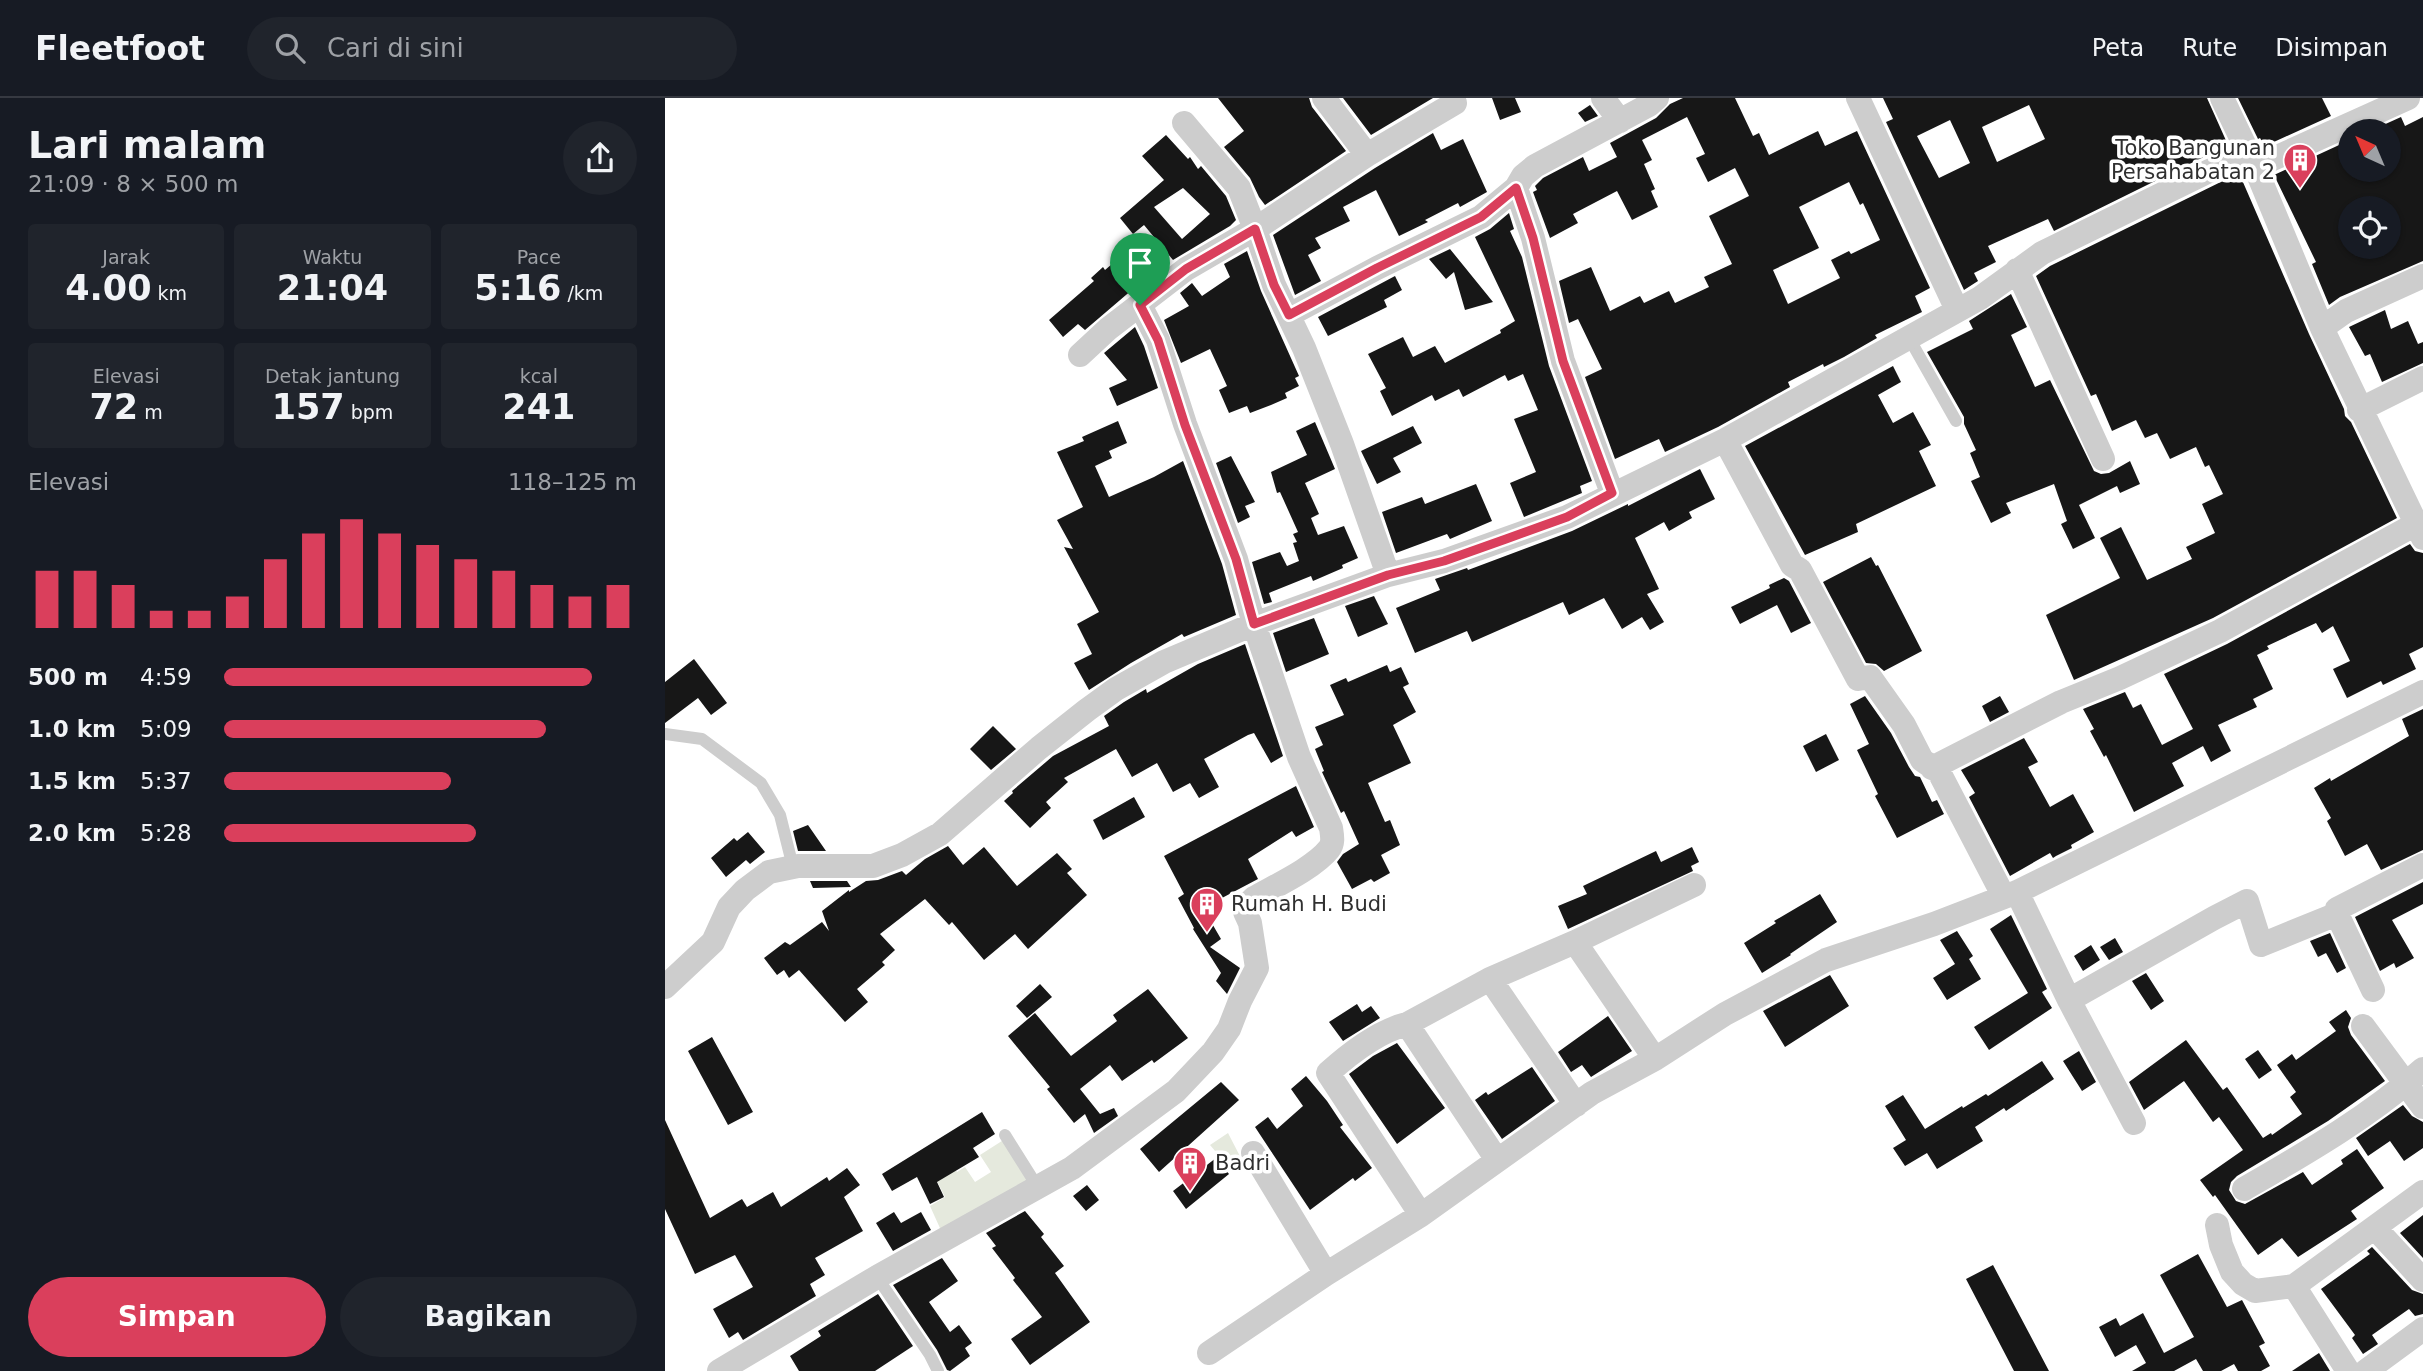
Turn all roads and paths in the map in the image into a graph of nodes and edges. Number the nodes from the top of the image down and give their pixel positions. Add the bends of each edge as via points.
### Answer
1 (1603, 98) edge
2 (1657, 98) edge
3 (1858, 98) edge
4 (2221, 98) edge
5 (2408, 98) edge
6 (1333, 101) edge
7 (1455, 103) dead end
8 (2370, 106) edge
9 (1620, 121) junction
10 (1184, 123) dead end
11 (1367, 155) junction
12 (2251, 160) junction
13 (1516, 188) junction
14 (1255, 229) junction
15 (2017, 270) junction
16 (2423, 276) edge
17 (1140, 305) junction
18 (1958, 310) junction
19 (1289, 315) junction
20 (2322, 328) junction
21 (1909, 338) junction
22 (1080, 355) dead end
23 (2423, 378) edge
24 (2359, 410) junction
25 (1956, 422) dead end
26 (1725, 440) junction
27 (2103, 459) dead end
28 (1612, 493) junction
29 (2420, 531) edge
30 (1388, 575) junction
31 (1254, 624) junction
32 (2423, 692) edge
33 (665, 734) edge
34 (1932, 768) junction
35 (2423, 865) edge
36 (793, 867) junction
37 (1694, 885) dead end
38 (2010, 895) junction
39 (2337, 914) junction
40 (1575, 942) junction
41 (1490, 979) junction
42 (665, 987) edge
43 (2373, 990) dead end
44 (2069, 1000) junction
45 (1407, 1024) junction
46 (2363, 1026) dead end
47 (1655, 1059) junction
48 (2415, 1076) edge
49 (1576, 1105) junction
50 (2423, 1107) edge
51 (2134, 1123) dead end
52 (1005, 1135) dead end
53 (1253, 1153) dead end
54 (1497, 1160) junction
55 (1037, 1186) junction
56 (2244, 1189) dead end
57 (2423, 1192) edge
58 (1421, 1215) junction
59 (2217, 1225) dead end
60 (2375, 1228) junction
61 (1326, 1274) junction
62 (877, 1277) junction
63 (2423, 1280) edge
64 (2294, 1286) junction
65 (2421, 1337) edge
66 (1209, 1353) dead end
67 (719, 1371) edge
68 (937, 1371) edge
69 (2348, 1371) edge
70 (2366, 1371) edge

1 - 9 street
2 - 9 street
3 - 18 street
4 - 12 street
5 - 8 street
6 - 11 street
7 - 11 street
8 - 12 street
9 - 13 street via 1535,166
10 - 14 street via 1238,188
11 - 14 street
12 - 15 street via 2042,253
12 - 20 street
13 - 19 street via 1481,217
13 - 28 street via 1563,361
14 - 17 street via 1186,269
14 - 19 street
15 - 18 street
15 - 27 street
16 - 20 street via 2346,311
17 - 22 street
17 - 31 street via 1158,340 1236,559
18 - 21 street
19 - 30 street via 1342,444
20 - 24 street
21 - 25 lane
21 - 26 street
23 - 24 street
24 - 29 street
26 - 28 street
26 - 34 street via 1858,679 1870,677 1922,760
28 - 30 street via 1555,521 1444,561
29 - 34 street
30 - 31 street
31 - 36 street via 1164,662 1116,690 1039,748 940,834 902,855 873,866
31 - 55 street via 1299,757 1331,828 1331,845 1314,862 1247,905 1257,968 1229,1029 1213,1052 1177,1091 1072,1168
32 - 38 street
33 - 36 lane via 702,739 761,783 780,816
34 - 38 street via 1939,772
35 - 39 street via 2337,909
36 - 42 street via 769,872 745,890 729,907 713,942
37 - 40 street
38 - 44 street
38 - 47 street via 1826,960 1725,1014
39 - 43 street
39 - 44 street via 2262,945 2247,901
40 - 41 street
40 - 47 street
41 - 45 street
41 - 49 street
44 - 51 street
45 - 54 street
45 - 58 street via 1393,1027 1328,1073
46 - 48 street
47 - 49 street
48 - 50 street
48 - 56 street via 2328,1140
49 - 54 street
52 - 55 lane
53 - 61 street
54 - 58 street
55 - 62 street
57 - 60 street
58 - 61 street
59 - 64 street via 2232,1272 2243,1284 2255,1291
60 - 63 street
60 - 64 street
61 - 66 street
62 - 67 street
62 - 68 lane
64 - 69 street
65 - 70 street

